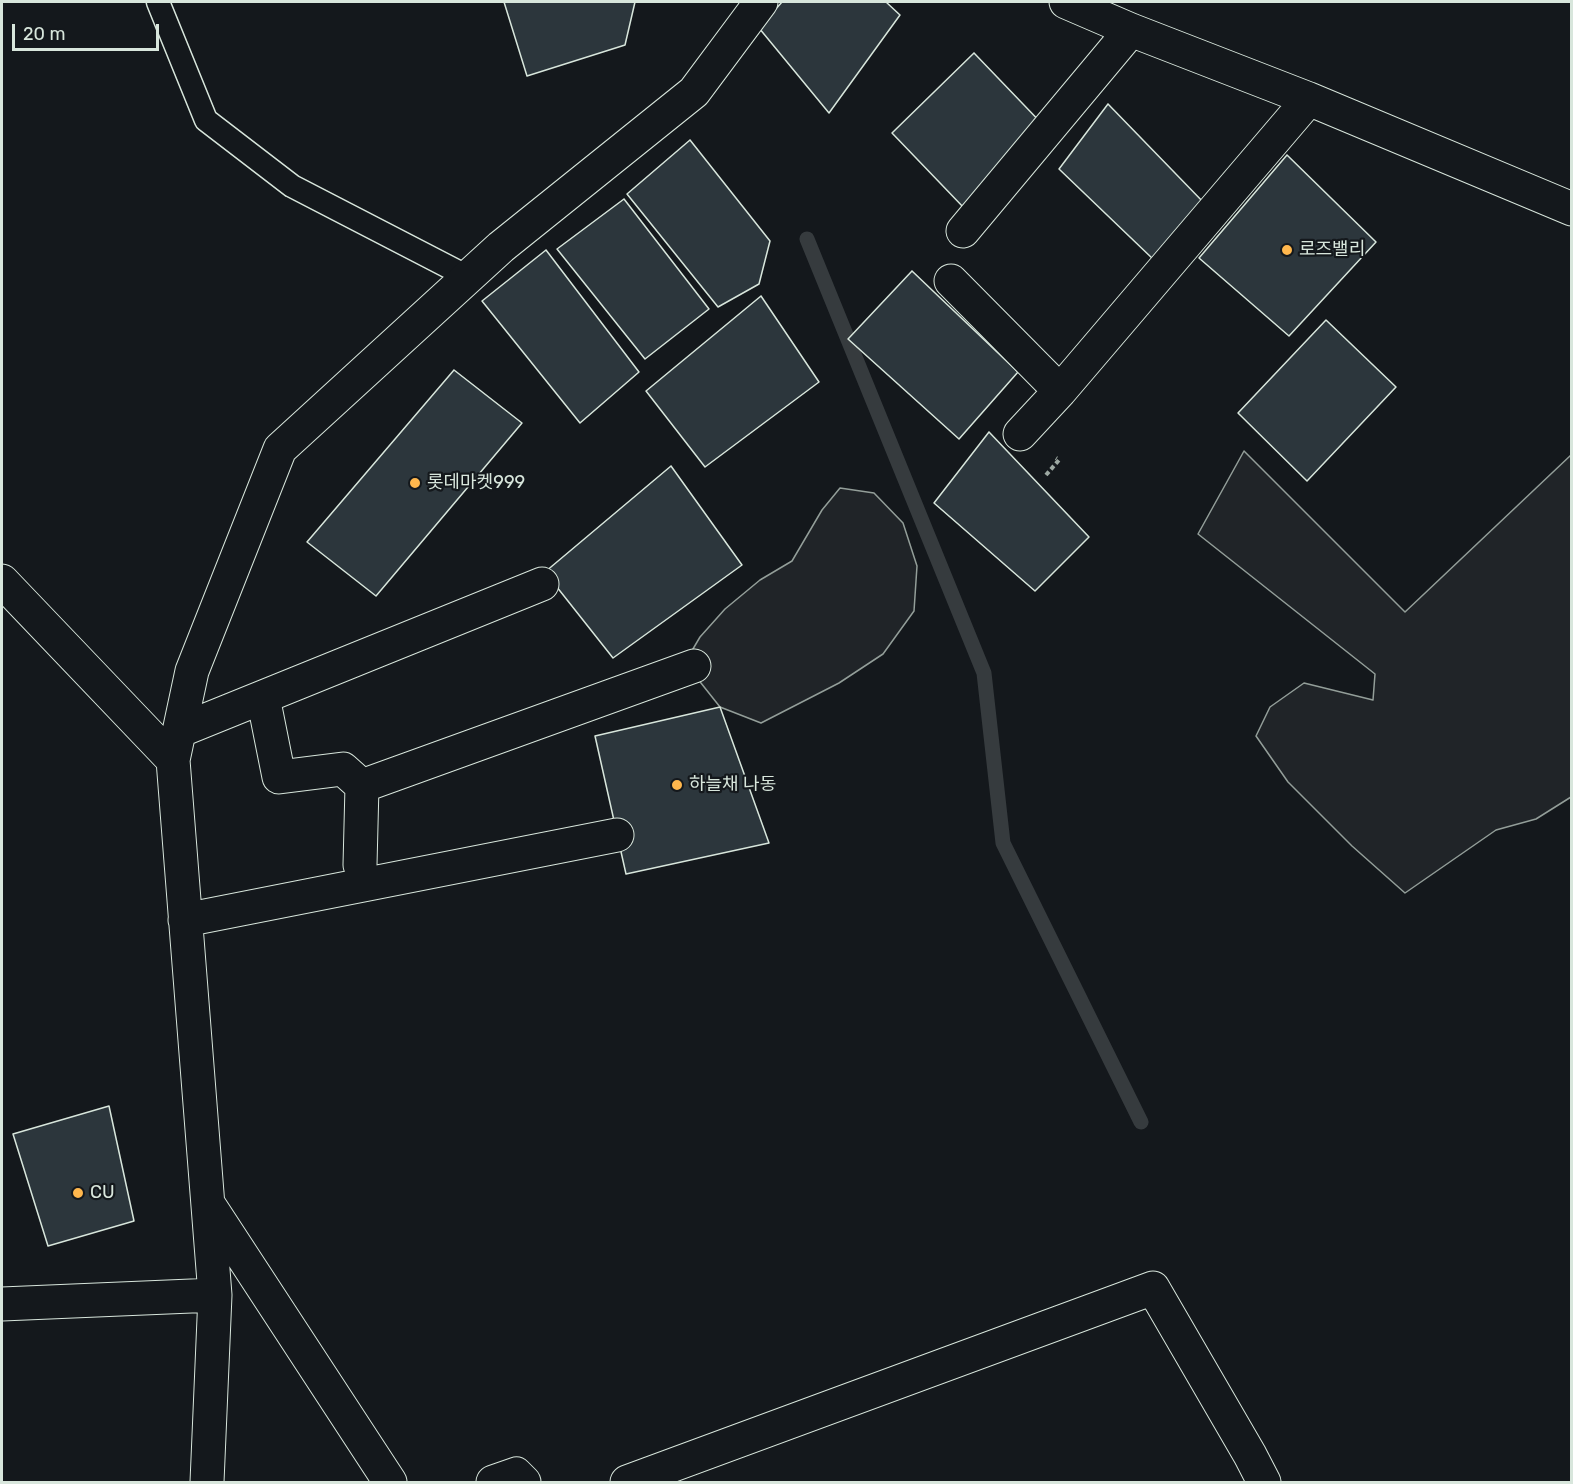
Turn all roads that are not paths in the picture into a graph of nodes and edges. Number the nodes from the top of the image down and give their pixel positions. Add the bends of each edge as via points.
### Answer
1 (158, 2) edge
2 (761, 2) edge
3 (1066, 2) edge
4 (1131, 30) junction
5 (1309, 99) junction
6 (1572, 209) edge
7 (963, 231) dead end
8 (468, 277) junction
9 (951, 281) dead end
10 (1060, 391) junction
11 (1020, 434) dead end
12 (2, 581) edge
13 (542, 584) dead end
14 (694, 666) dead end
15 (262, 697) junction
16 (176, 745) junction
17 (362, 786) junction
18 (360, 865) junction
19 (184, 909) junction
20 (208, 1203) junction
21 (215, 1295) junction
22 (2, 1304) edge
23 (207, 1482) edge
24 (390, 1482) edge
25 (493, 1482) edge
26 (524, 1482) edge
27 (627, 1482) edge
28 (1264, 1482) edge

1 - 8 lane via 206,120 292,186
2 - 8 street via 694,92
3 - 4 street
4 - 5 street
4 - 7 street
5 - 6 street
5 - 10 street
8 - 16 street via 280,449 192,671
9 - 10 street
10 - 11 street
12 - 16 street
13 - 15 street
14 - 17 street
15 - 16 street
15 - 17 street via 279,777 343,769
16 - 19 street
17 - 18 street
18 - 19 street
18 - 19 street via 609,826
19 - 20 street
20 - 21 street
20 - 24 street
21 - 22 street
21 - 23 street
25 - 26 street via 516,1474
27 - 28 street via 1152,1288

